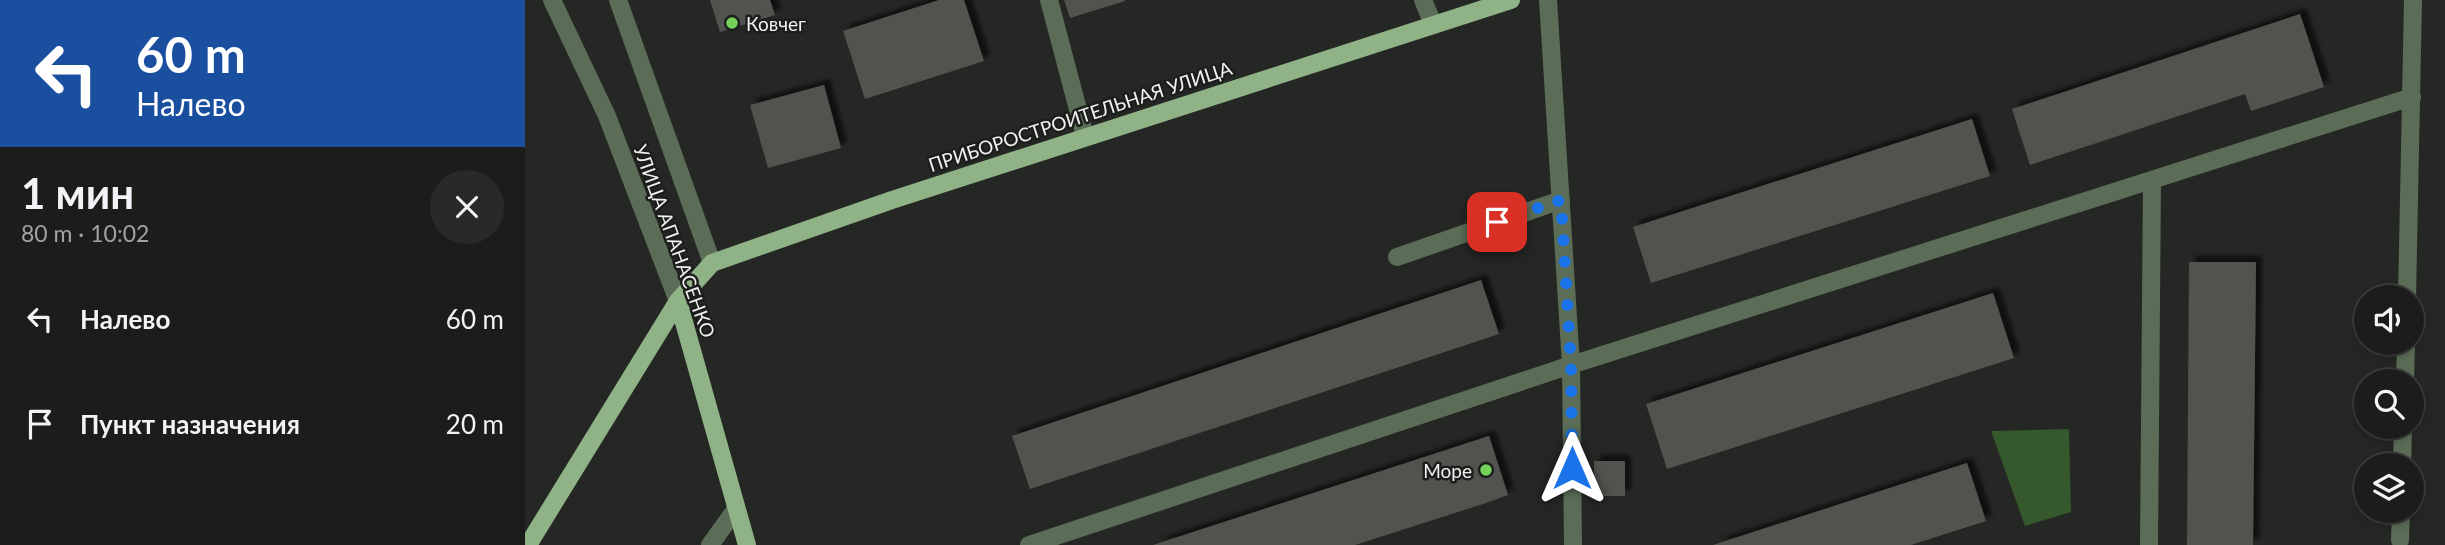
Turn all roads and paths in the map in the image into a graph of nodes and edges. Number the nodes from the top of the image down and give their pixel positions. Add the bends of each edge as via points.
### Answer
1 (552, 0) edge
2 (618, 0) edge
3 (1049, 0) edge
4 (1423, 0) edge
5 (1511, 0) edge
6 (1548, 0) edge
7 (2413, 0) edge
8 (1433, 24) junction
9 (2412, 97) junction
10 (1084, 136) junction
11 (2152, 180) junction
12 (1561, 200) junction
13 (1397, 257) dead end
14 (712, 263) junction
15 (2407, 285) edge
16 (678, 301) junction
17 (1571, 365) junction
18 (736, 509) junction
19 (2401, 523) edge
20 (2400, 540) dead end
21 (528, 545) edge
22 (710, 545) edge
23 (747, 545) edge
24 (1029, 545) edge
25 (1573, 545) edge
26 (2150, 545) edge

1 - 16 street, УЛИЦА АПАНАСЕНКО via 607,116
2 - 14 street
3 - 10 street
4 - 8 street
5 - 8 main road, ПРИБОРОСТРОИТЕЛЬНАЯ УЛИЦА
6 - 12 street
7 - 9 street
8 - 10 main road, ПРИБОРОСТРОИТЕЛЬНАЯ УЛИЦА
9 - 11 street
9 - 15 street
10 - 14 main road, ПРИБОРОСТРОИТЕЛЬНАЯ УЛИЦА
11 - 17 street
11 - 26 street
12 - 13 street
12 - 17 street
14 - 16 main road, ПРИБОРОСТРОИТЕЛЬНАЯ УЛИЦА
16 - 18 main road, УЛИЦА АПАНАСЕНКО
16 - 21 main road, ПРИБОРОСТРОИТЕЛЬНАЯ УЛИЦА
17 - 24 street
17 - 25 street
18 - 22 street
18 - 23 main road, УЛИЦА АПАНАСЕНКО
19 - 20 street

